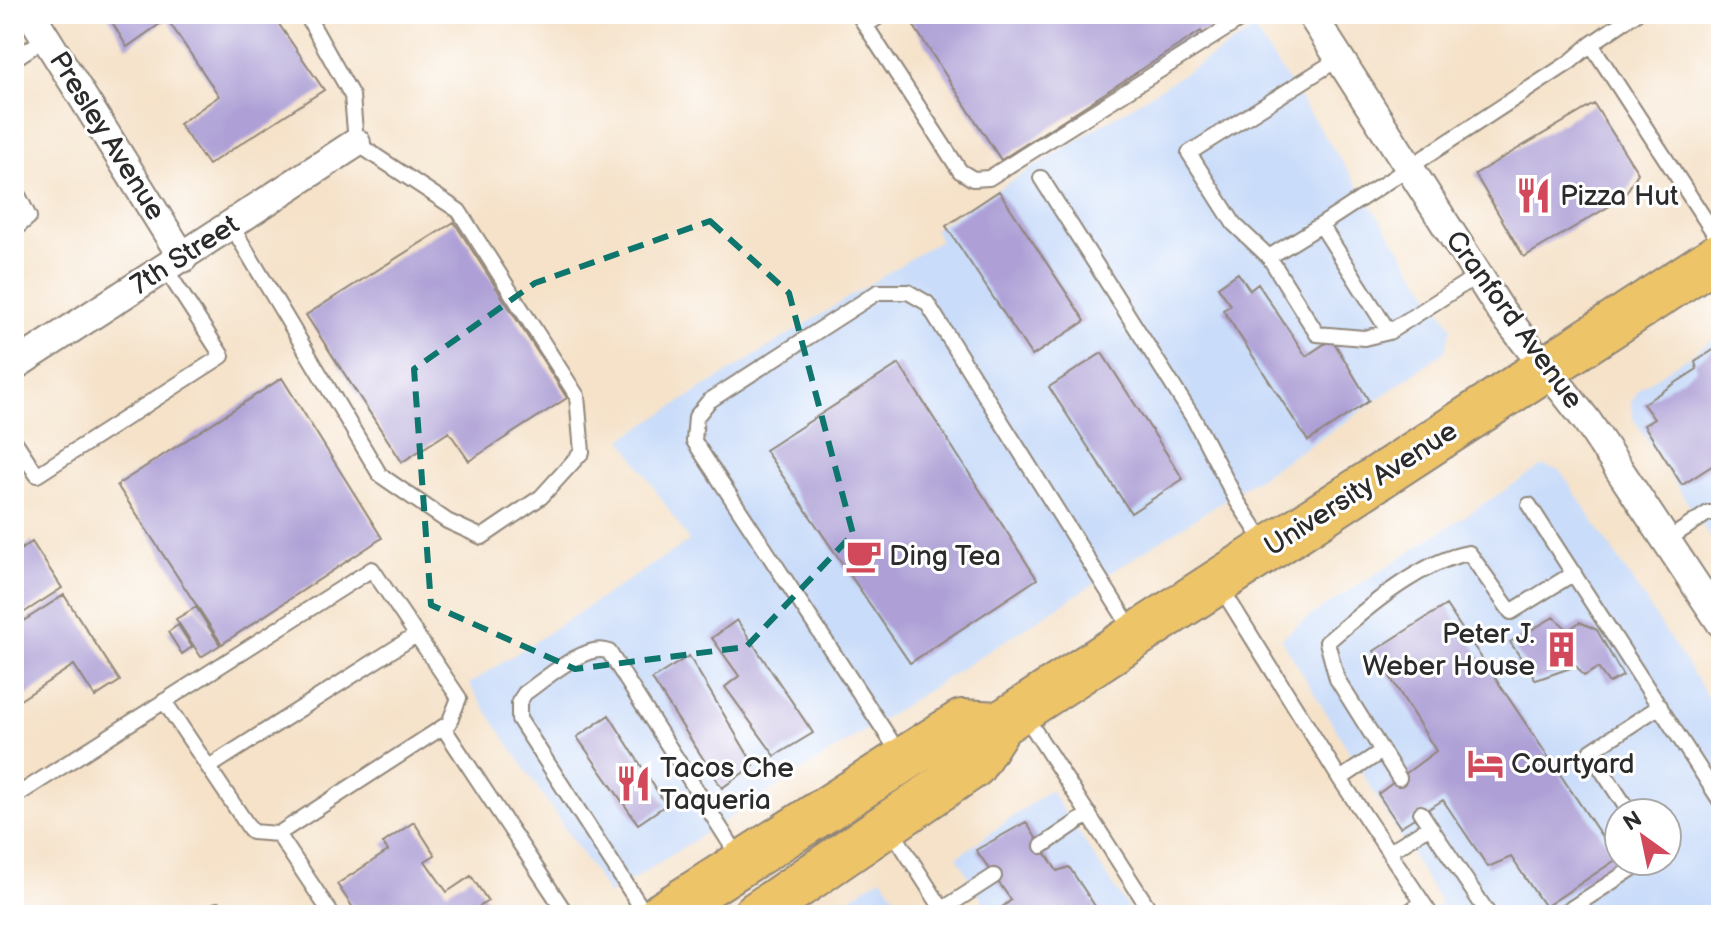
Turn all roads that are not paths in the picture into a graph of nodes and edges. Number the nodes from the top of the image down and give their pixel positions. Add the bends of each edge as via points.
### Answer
1 (31, 14) edge
2 (306, 14) edge
3 (883, 14) edge
4 (1249, 14) edge
5 (1311, 14) edge
6 (1635, 14) edge
7 (862, 20) edge
8 (46, 38) junction
9 (1591, 44) junction
10 (1340, 58) junction
11 (14, 59) edge
12 (356, 143) junction
13 (1409, 167) junction
14 (1041, 178) dead end
15 (14, 187) edge
16 (231, 225) junction
17 (1321, 225) junction
18 (14, 230) edge
19 (1269, 257) junction
20 (1719, 258) edge
21 (174, 263) junction
22 (1478, 275) junction
23 (1389, 332) junction
24 (14, 366) edge
25 (1546, 368) junction
26 (14, 440) edge
27 (1529, 505) dead end
28 (1721, 513) edge
29 (1667, 540) junction
30 (1268, 549) junction
31 (1574, 573) junction
32 (1218, 582) junction
33 (1721, 623) edge
34 (416, 635) junction
35 (1135, 636) junction
36 (164, 701) junction
37 (1660, 706) junction
38 (1011, 717) junction
39 (443, 727) junction
40 (1382, 751) junction
41 (894, 766) junction
42 (209, 767) junction
43 (1399, 778) dead end
44 (1340, 779) junction
45 (14, 797) edge
46 (1620, 797) edge
47 (1721, 802) edge
48 (1421, 813) dead end
49 (1089, 814) junction
50 (889, 825) junction
51 (1430, 826) junction
52 (278, 834) junction
53 (1042, 846) dead end
54 (1389, 852) junction
55 (742, 863) junction
56 (994, 876) dead end
57 (1619, 877) edge
58 (1721, 908) edge
59 (1427, 909) edge
60 (945, 912) edge
61 (210, 915) edge
62 (220, 915) edge
63 (332, 915) edge
64 (567, 915) edge
65 (646, 915) edge
66 (661, 915) edge
67 (718, 915) edge
68 (755, 915) edge
69 (1153, 915) edge
70 (1404, 915) edge
71 (1489, 915) edge
72 (1561, 915) edge
73 (1710, 915) edge

1 - 8 street, Presley Avenue
2 - 12 lane via 352,96
3 - 7 lane
4 - 7 lane via 989,178 973,179 960,171
5 - 10 street, Cranford Avenue
6 - 9 lane
8 - 11 lane
8 - 21 street, Presley Avenue
9 - 13 lane
9 - 20 lane
10 - 13 street, Cranford Avenue
10 - 19 lane via 1189,153 1234,224
12 - 16 street, 7th Street
12 - 16 lane via 459,211 577,396 582,452 541,497 482,537 447,521 380,475
13 - 17 lane
13 - 22 street, Cranford Avenue
14 - 30 lane via 1194,419
15 - 18 lane via 29,217
16 - 21 street, 7th Street
17 - 19 lane
17 - 23 lane
19 - 23 lane via 1317,334 1364,338
20 - 25 main road, University Avenue
21 - 24 street, 7th Street
21 - 26 lane via 222,356 37,475
22 - 23 lane
22 - 25 street, Cranford Avenue
25 - 29 street, Cranford Avenue
25 - 30 main road, University Avenue
27 - 31 lane
28 - 29 lane via 1708,513
29 - 33 street, Cranford Avenue
30 - 32 main road, University Avenue
31 - 37 lane
31 - 40 lane via 1511,612 1469,553 1449,556 1368,607 1327,642 1337,679
32 - 35 main road, University Avenue
32 - 44 lane
34 - 36 lane via 372,569
34 - 39 lane via 459,698
34 - 42 lane
35 - 38 main road, University Avenue
35 - 41 lane via 927,303 908,292 878,292 709,401 696,417 694,441
36 - 42 lane
36 - 45 lane
37 - 46 lane via 1590,752
37 - 47 lane
38 - 41 main road via 962,722
38 - 49 lane
38 - 50 main road, University Avenue via 973,766
39 - 52 lane
39 - 64 lane
40 - 43 lane
40 - 44 lane
41 - 55 main road
41 - 67 main road via 847,815 731,895
42 - 52 lane via 252,832
44 - 54 lane
48 - 51 lane
49 - 53 lane
49 - 69 lane
50 - 60 lane
50 - 68 main road, University Avenue
51 - 54 lane
51 - 71 lane
52 - 63 lane
54 - 59 lane
55 - 65 lane via 609,652 586,652 525,693 519,719
55 - 66 main road
56 - 60 lane
57 - 72 lane
58 - 73 lane
59 - 70 lane
61 - 62 lane via 217,910

